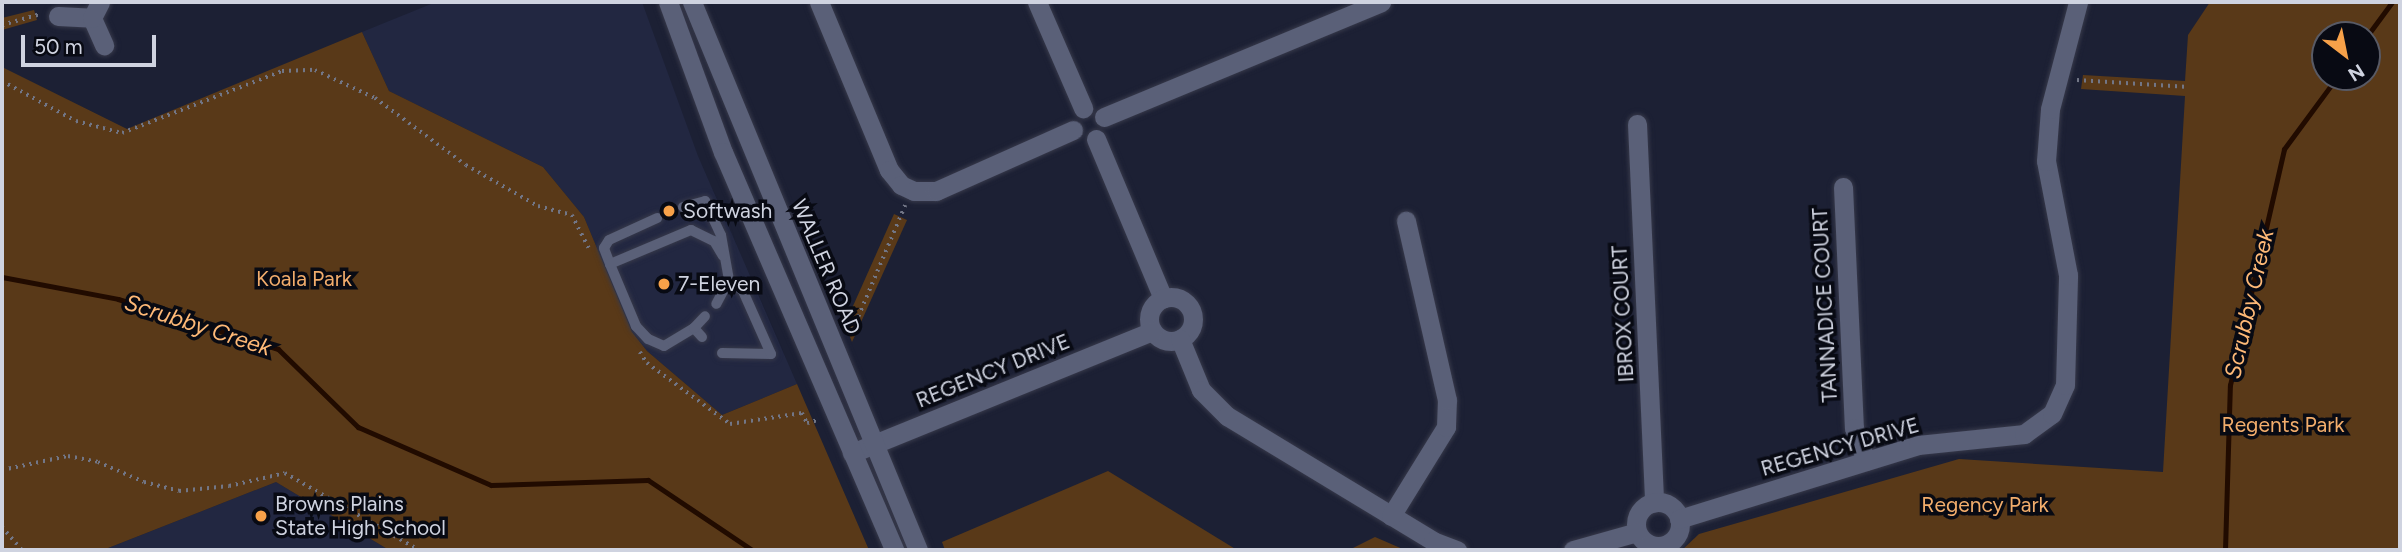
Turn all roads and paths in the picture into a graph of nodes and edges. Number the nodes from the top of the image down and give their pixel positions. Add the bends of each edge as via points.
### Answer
1 (671, 2) edge
2 (692, 2) edge
3 (819, 2) edge
4 (1037, 2) edge
5 (1381, 2) edge
6 (2078, 2) edge
7 (96, 10) edge
8 (58, 16) joint
9 (2, 24) edge
10 (104, 45) dead end
11 (2077, 80) dead end
12 (2, 81) edge
13 (2189, 87) dead end
14 (1083, 108) junction
15 (1104, 117) junction
16 (1637, 124) dead end
17 (1073, 130) junction
18 (1096, 139) junction
19 (1843, 187) dead end
20 (912, 190) junction
21 (683, 207) dead end
22 (656, 218) dead end
23 (1406, 221) dead end
24 (783, 223) junction
25 (758, 233) junction
26 (593, 256) dead end
27 (723, 256) junction
28 (610, 264) junction
29 (729, 279) junction
30 (1163, 298) junction
31 (716, 304) dead end
32 (705, 316) dead end
33 (1152, 331) junction
34 (1180, 340) junction
35 (633, 342) dead end
36 (847, 343) dead end
37 (722, 353) dead end
38 (818, 420) dead end
39 (874, 444) junction
40 (852, 453) junction
41 (1866, 461) junction
42 (2, 470) edge
43 (1654, 503) junction
44 (1391, 516) junction
45 (1679, 519) junction
46 (2, 527) edge
47 (1637, 532) junction
48 (22, 550) edge
49 (419, 550) edge
50 (894, 550) edge
51 (918, 550) edge
52 (1457, 550) edge
53 (1573, 550) edge

1 - 25 street
2 - 24 street, WALLER ROAD
3 - 20 street via 889,170
4 - 14 street
5 - 15 street
6 - 41 street, REGENCY DRIVE via 2050,109 2046,160 2068,275 2065,385 2052,414 2024,434 1918,445
7 - 8 street
7 - 10 street
8 - 9 path via 34,14
11 - 13 path
12 - 26 path via 76,121 122,133 282,71 315,70 375,98 466,166 526,200 572,215
14 - 15 street via 1096,108
14 - 17 street via 1073,117
15 - 18 street via 1104,130
16 - 43 street, IBROX COURT
17 - 18 street via 1083,140
17 - 20 street via 936,191
18 - 30 street
19 - 41 street, TANNADICE COURT via 1854,428
20 - 36 path
21 - 27 lane via 701,200 708,204 721,235
22 - 28 lane via 608,240 604,248
23 - 44 street via 1447,414 1446,427
24 - 25 street
24 - 39 street, WALLER ROAD
25 - 40 street
27 - 28 lane via 714,241 691,230
27 - 29 lane
28 - 32 lane via 636,326 648,339 664,346 698,333
29 - 31 lane
29 - 37 lane via 743,291 771,354
30 - 33 street via 1150,312
30 - 34 street via 1180,299 1191,311 1191,327
33 - 34 street via 1164,341
33 - 39 street, REGENCY DRIVE
34 - 44 street via 1201,390 1227,416
35 - 38 path via 647,363 730,424 802,413 807,424
39 - 40 street, REGENCY DRIVE
39 - 51 street, WALLER ROAD
40 - 50 street
41 - 45 street, REGENCY DRIVE
42 - 49 path via 68,456 179,491 285,473
43 - 45 street via 1672,508
43 - 47 street via 1638,514
44 - 52 street
45 - 47 street via 1677,534 1667,544 1646,543
46 - 48 path
47 - 53 street

